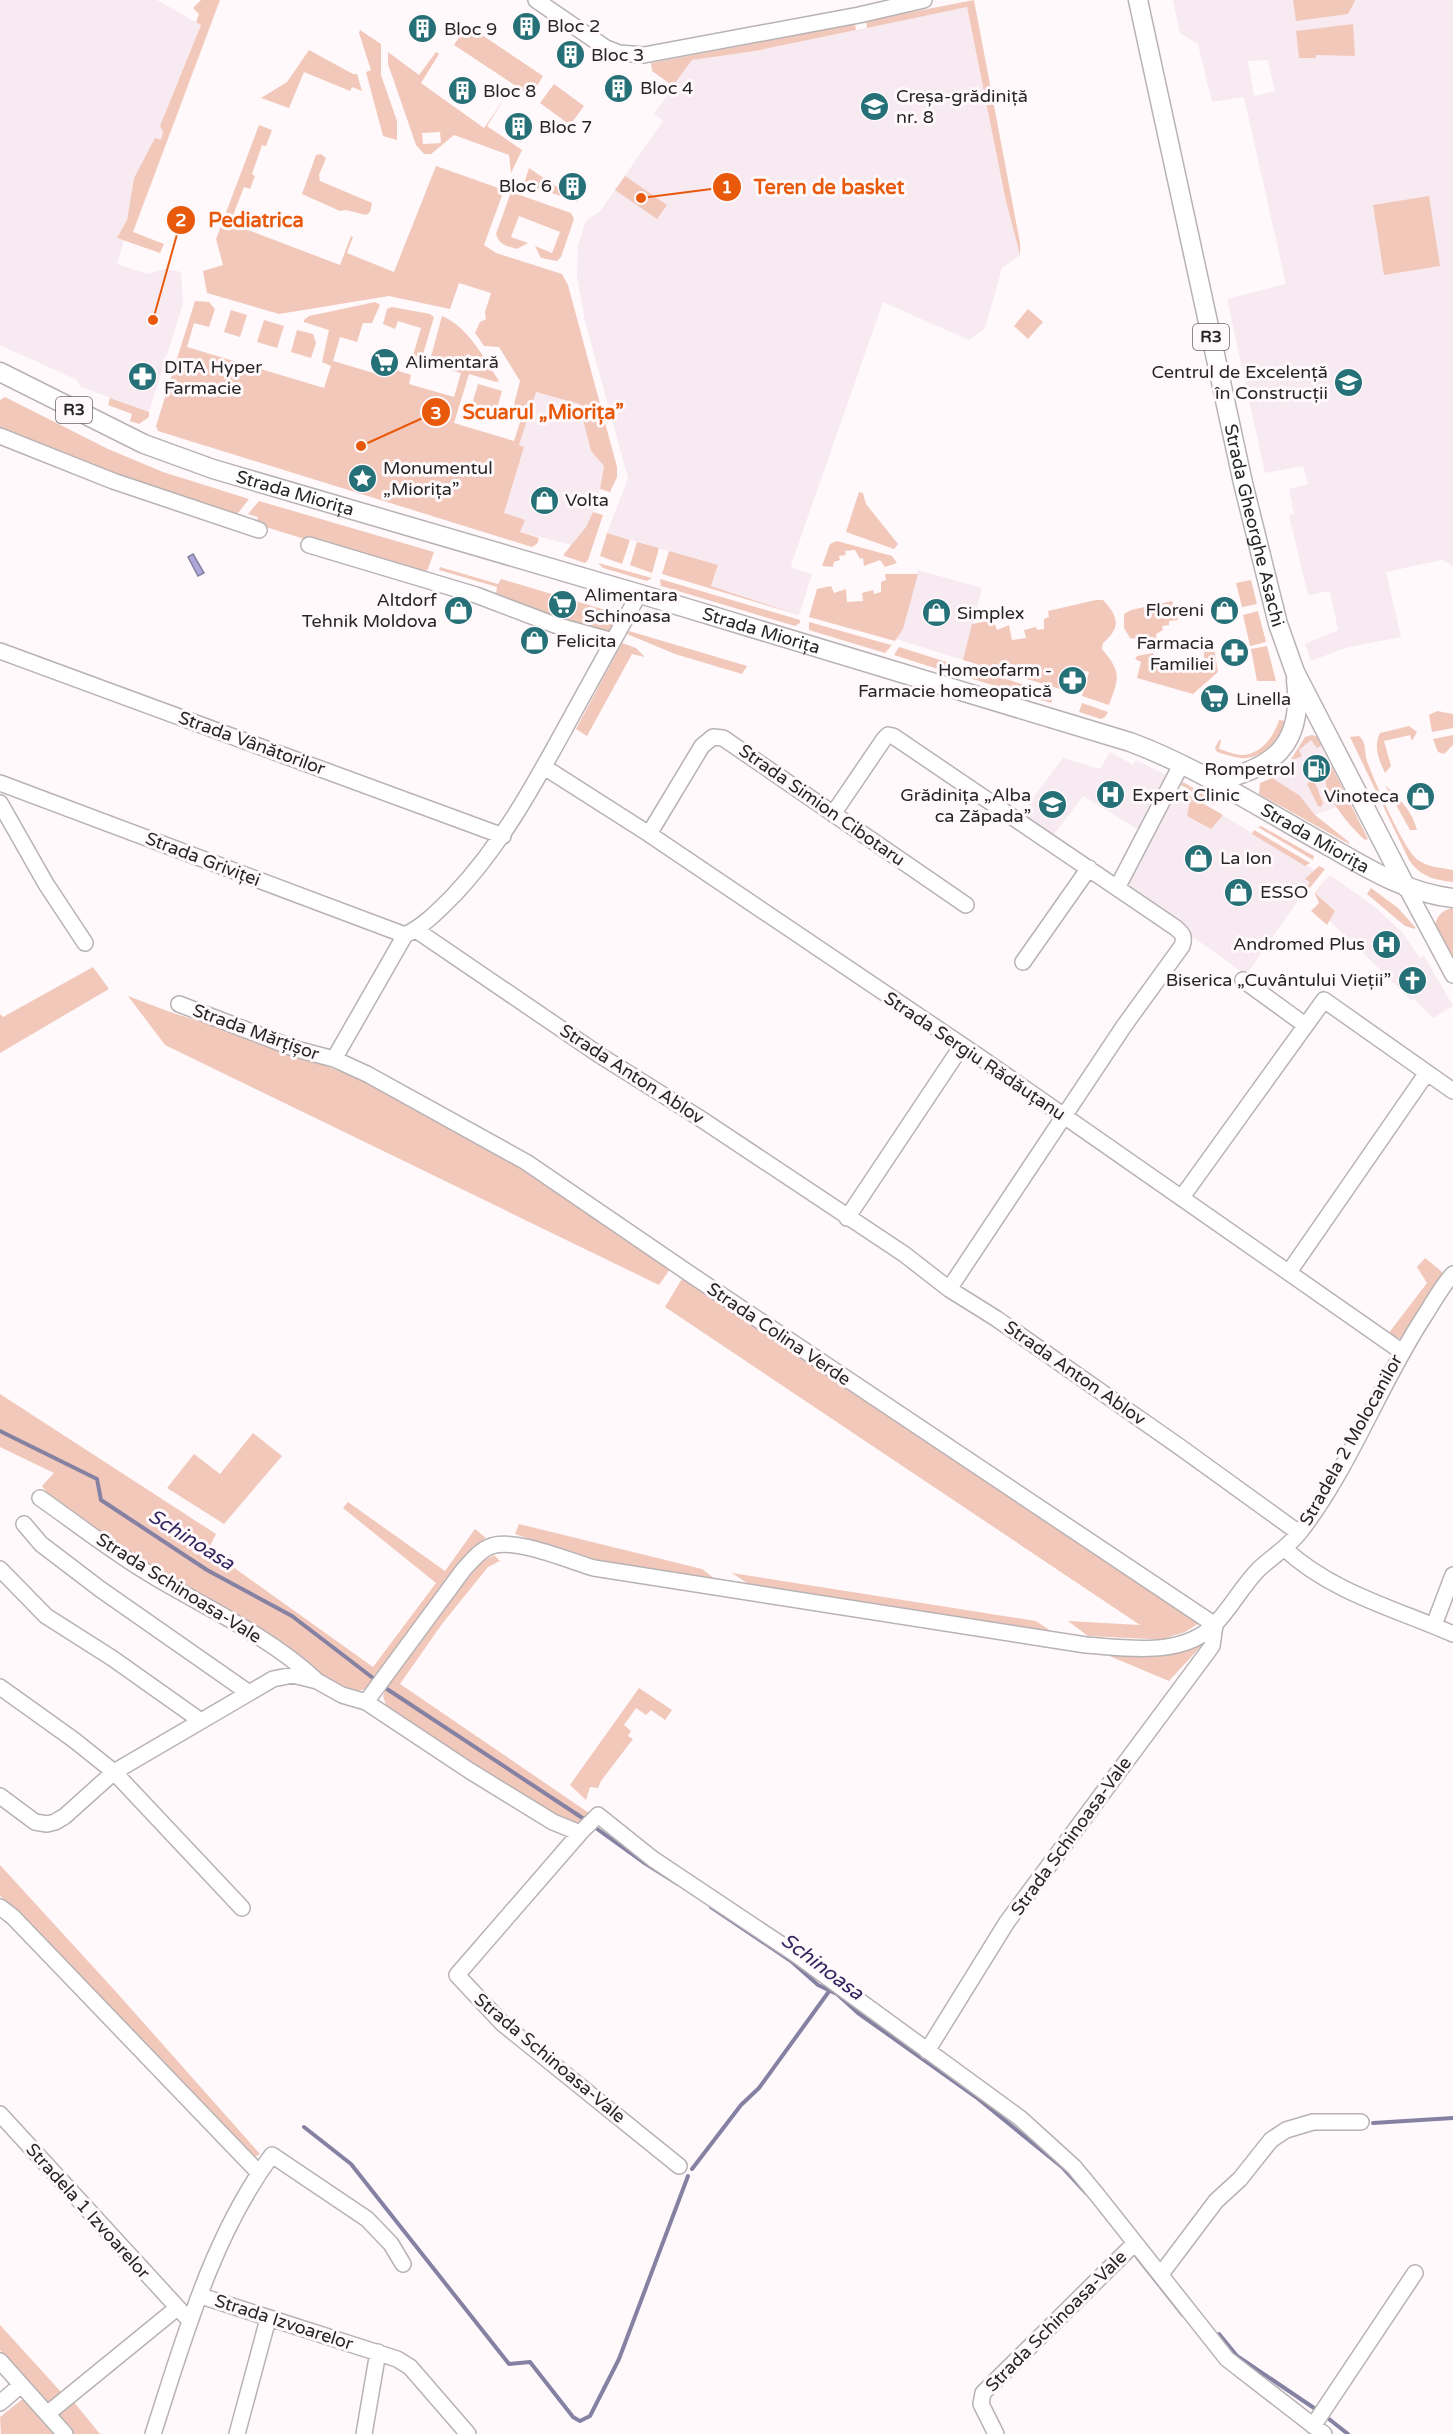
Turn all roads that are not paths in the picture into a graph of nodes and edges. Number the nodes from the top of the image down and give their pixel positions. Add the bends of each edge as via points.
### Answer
1 (536, 0) edge
2 (924, 0) edge
3 (1138, 0) edge
4 (2, 378) edge
5 (0, 436) edge
6 (259, 530) dead end
7 (309, 545) dead end
8 (639, 594) junction
9 (613, 641) junction
10 (0, 651) edge
11 (1295, 672) junction
12 (1181, 765) junction
13 (544, 767) junction
14 (1212, 782) junction
15 (0, 783) edge
16 (0, 803) edge
17 (833, 814) junction
18 (649, 834) junction
19 (503, 836) junction
20 (1089, 867) junction
21 (1406, 887) junction
22 (1116, 888) junction
23 (1453, 898) edge
24 (966, 905) dead end
25 (410, 933) junction
26 (85, 943) dead end
27 (1023, 962) dead end
28 (1453, 975) edge
29 (1243, 980) dead end
30 (178, 1004) dead end
31 (1305, 1025) junction
32 (961, 1047) junction
33 (334, 1059) junction
34 (1426, 1074) junction
35 (1453, 1092) edge
36 (1065, 1116) junction
37 (1182, 1197) junction
38 (847, 1218) junction
39 (1289, 1272) junction
40 (1453, 1274) edge
41 (949, 1289) junction
42 (1401, 1351) junction
43 (39, 1498) dead end
44 (24, 1524) dead end
45 (1299, 1533) junction
46 (1285, 1549) junction
47 (0, 1569) edge
48 (1453, 1575) edge
49 (1215, 1624) junction
50 (1434, 1625) junction
51 (1453, 1634) edge
52 (317, 1681) junction
53 (0, 1687) edge
54 (249, 1693) junction
55 (366, 1702) junction
56 (201, 1721) junction
57 (114, 1773) junction
58 (0, 1797) edge
59 (588, 1825) junction
60 (0, 1906) edge
61 (242, 1908) dead end
62 (927, 2051) junction
63 (0, 2114) edge
64 (1361, 2122) dead end
65 (679, 2166) dead end
66 (259, 2173) junction
67 (1131, 2246) junction
68 (403, 2264) dead end
69 (1415, 2273) dead end
70 (1161, 2274) junction
71 (201, 2296) junction
72 (177, 2308) junction
73 (268, 2319) junction
74 (190, 2321) junction
75 (378, 2352) junction
76 (0, 2361) edge
77 (21, 2385) junction
78 (0, 2403) edge
79 (47, 2414) junction
80 (1318, 2430) edge
81 (65, 2434) edge
82 (153, 2434) edge
83 (237, 2434) edge
84 (364, 2434) edge
85 (468, 2434) edge
86 (996, 2434) edge

1 - 2 street via 606,48 630,55
3 - 11 main road, Strada Gheorghe Asachi / R3 via 1243,483 1278,624
4 - 8 main road, Strada Miorița / R3 via 196,464
5 - 6 street via 92,474
7 - 9 street
8 - 9 street
8 - 12 main road, Strada Miorița / R3 via 1105,734
9 - 13 street
10 - 19 street, Strada Vânătorilor
11 - 14 main road, R3 via 1298,709 1282,748 1273,759 1252,771
11 - 21 main road, Strada Gheorghe Asachi
12 - 14 main road, Strada Miorița / R3
12 - 22 street
13 - 18 street, Strada Sergiu Rădăuțanu
13 - 19 street
14 - 21 main road, Strada Miorița
15 - 25 street, Strada Griviței
16 - 26 street
17 - 18 street, Strada Simion Cibotaru via 729,741 713,737 702,746
17 - 20 street via 884,739 893,736
17 - 24 street, Strada Simion Cibotaru
18 - 32 street, Strada Sergiu Rădăuțanu
19 - 25 street via 442,908
20 - 22 street
20 - 27 street
21 - 23 main road, Strada Miorița
21 - 28 street
22 - 36 street via 1176,928 1184,940
25 - 33 street
25 - 38 street, Strada Anton Ablov via 733,1139
29 - 31 street
30 - 33 street, Strada Mărțișor via 296,1049
31 - 34 street via 1323,1000
31 - 37 street
32 - 36 street, Strada Sergiu Rădăuțanu
32 - 38 street
33 - 49 street, Strada Colina Verde via 526,1162
34 - 35 street
34 - 39 street
36 - 37 street, Strada Sergiu Rădăuțanu
36 - 41 street
37 - 39 street, Strada Sergiu Rădăuțanu
38 - 41 street, Strada Anton Ablov via 904,1254
39 - 42 street, Strada Sergiu Rădăuțanu
40 - 42 street, Stradela 2 Molocanilor
41 - 45 street, Strada Anton Ablov via 997,1318
42 - 45 street, Stradela 2 Molocanilor via 1347,1456
43 - 52 street, Strada Schinoasa-Vale via 150,1575 229,1617 294,1660
44 - 54 street via 41,1544 100,1589
45 - 46 street, Stradela 2 Molocanilor
46 - 49 street, Stradela 2 Molocanilor via 1259,1569
46 - 50 street via 1304,1567 1346,1590
47 - 56 street via 46,1616
48 - 50 street
49 - 55 street via 1182,1643 1161,1648 1086,1646 594,1568 519,1545 499,1544 482,1551 464,1569
49 - 62 street, Strada Schinoasa-Vale via 1212,1646 1008,1922
50 - 51 street
52 - 54 street, Strada Schinoasa-Vale via 293,1675 273,1679
52 - 55 street, Strada Schinoasa-Vale via 342,1695
53 - 57 street
54 - 56 street, Strada Schinoasa-Vale
55 - 59 street, Strada Schinoasa-Vale via 553,1822
56 - 57 street, Strada Schinoasa-Vale
57 - 58 street, Strada Schinoasa-Vale via 65,1816 47,1824 35,1821
57 - 61 street
59 - 62 street, Strada Schinoasa-Vale via 653,1859 794,1953
59 - 65 street, Strada Schinoasa-Vale via 457,1975 503,2024
60 - 66 street
62 - 67 street, Strada Schinoasa-Vale via 1020,2118 1074,2167
63 - 72 street, Stradela 1 Izvoarelor
64 - 70 street via 1313,2122 1286,2130 1271,2140 1240,2179 1216,2201
66 - 68 street, Strada Izvoarelor via 272,2155 367,2219 391,2244
66 - 71 street, Strada Izvoarelor via 215,2258
67 - 70 street, Strada Schinoasa-Vale
67 - 86 street, Strada Schinoasa-Vale via 983,2393 981,2404
69 - 80 street
70 - 80 street, Strada Schinoasa-Vale via 1227,2360
71 - 73 street, Strada Izvoarelor
71 - 74 street
72 - 74 street, Stradela 1 Izvoarelor
72 - 79 street
73 - 75 street, Strada Izvoarelor
73 - 83 street
74 - 82 street
75 - 84 street
75 - 85 street, Strada Izvoarelor via 410,2367
76 - 77 street
77 - 78 street
77 - 79 street
79 - 81 street

